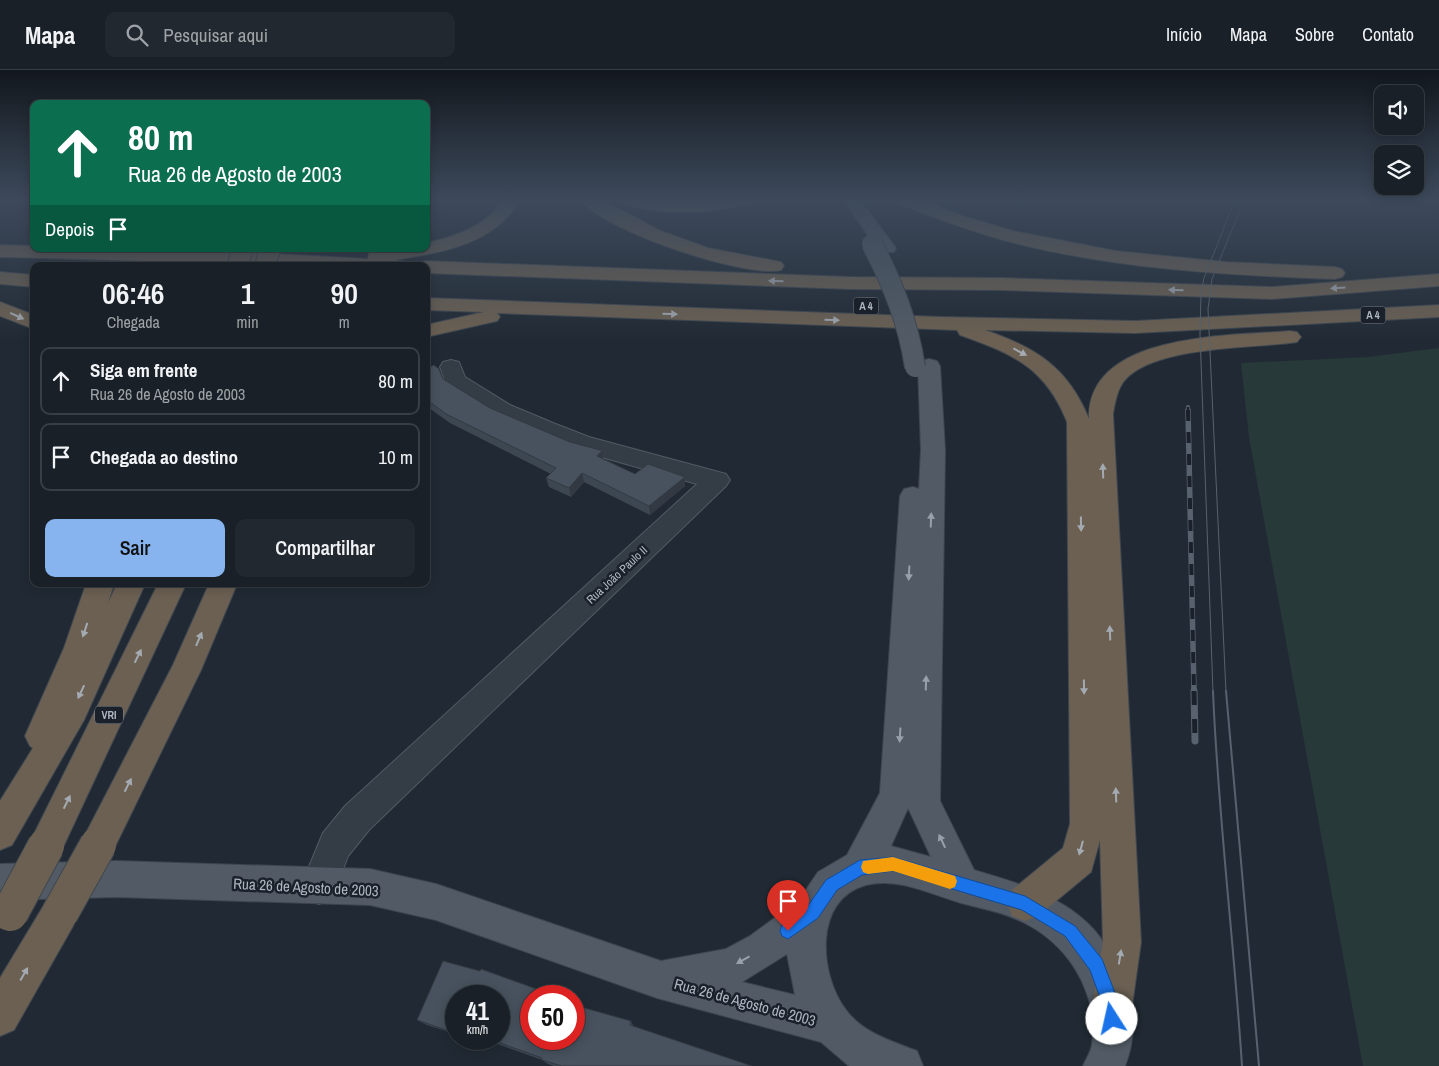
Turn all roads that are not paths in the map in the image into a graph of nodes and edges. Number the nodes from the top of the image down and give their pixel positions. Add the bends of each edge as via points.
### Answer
1 (685, 246) edge
2 (880, 246) edge
3 (1057, 246) edge
4 (0, 252) edge
5 (414, 252) edge
6 (190, 256) junction
7 (315, 262) edge
8 (430, 267) edge
9 (1439, 269) edge
10 (0, 271) edge
11 (30, 272) edge
12 (0, 278) edge
13 (1439, 280) edge
14 (30, 282) edge
15 (1000, 284) junction
16 (430, 288) edge
17 (430, 304) edge
18 (0, 308) edge
19 (621, 312) junction
20 (1439, 312) edge
21 (1307, 319) junction
22 (30, 321) edge
23 (1439, 322) edge
24 (941, 323) junction
25 (430, 329) edge
26 (922, 366) junction
27 (451, 367) dead end
28 (99, 587) edge
29 (130, 587) edge
30 (171, 587) edge
31 (222, 587) edge
32 (0, 829) edge
33 (0, 833) edge
34 (860, 868) junction
35 (962, 885) junction
36 (319, 886) junction
37 (1025, 903) junction
38 (3, 909) edge
39 (812, 912) junction
40 (657, 979) junction
41 (1112, 1006) junction
42 (0, 1016) edge
43 (832, 1025) junction
44 (1113, 1060) edge
45 (902, 1066) edge

1 - 15 highway via 723,257 797,268
2 - 26 main road via 910,292 924,334
3 - 9 highway via 1140,261 1242,270 1360,274
4 - 6 highway
5 - 6 highway via 376,257
6 - 7 highway
15 -> 8 highway, A 4 via 850,283
10 - 11 highway
12 - 14 highway
13 -> 15 highway, A 4 via 1272,293
16 - 21 highway, A 4 via 1128,317
17 - 19 highway
18 -> 22 highway
19 -> 24 highway
19 - 25 highway via 527,314 484,318
20 - 21 highway, A 4
21 - 24 highway via 1135,326
41 -> 23 highway via 1122,942 1101,414 1104,395 1111,381 1137,360 1172,349
24 -> 37 highway via 994,340 1033,359 1062,386 1079,422 1087,824 1078,859
26 -> 34 main road via 897,795
35 -> 26 main road via 923,802 933,450
27 - 36 street, Rua João Paulo II via 455,380 502,410 545,430 717,480 357,818 335,845
28 -> 32 highway via 79,648
29 -> 33 highway via 73,710
38 -> 30 highway, VRI, bridge via 46,846
42 -> 31 highway, bridge via 98,845 186,670
34 - 35 main road via 893,864
34 - 39 main road via 831,885
35 - 37 main road
36 - 38 main road, Rua 26 de Agosto de 2003 via 117,879
36 - 40 main road, Rua 26 de Agosto de 2003 via 370,887 436,902
37 - 41 main road via 1070,931 1096,965
39 -> 40 main road, Rua 26 de Agosto de 2003 via 764,949 731,967
39 - 43 main road via 805,948 812,989
40 - 43 main road, Rua 26 de Agosto de 2003
41 - 44 main road
43 - 45 main road via 865,1053

